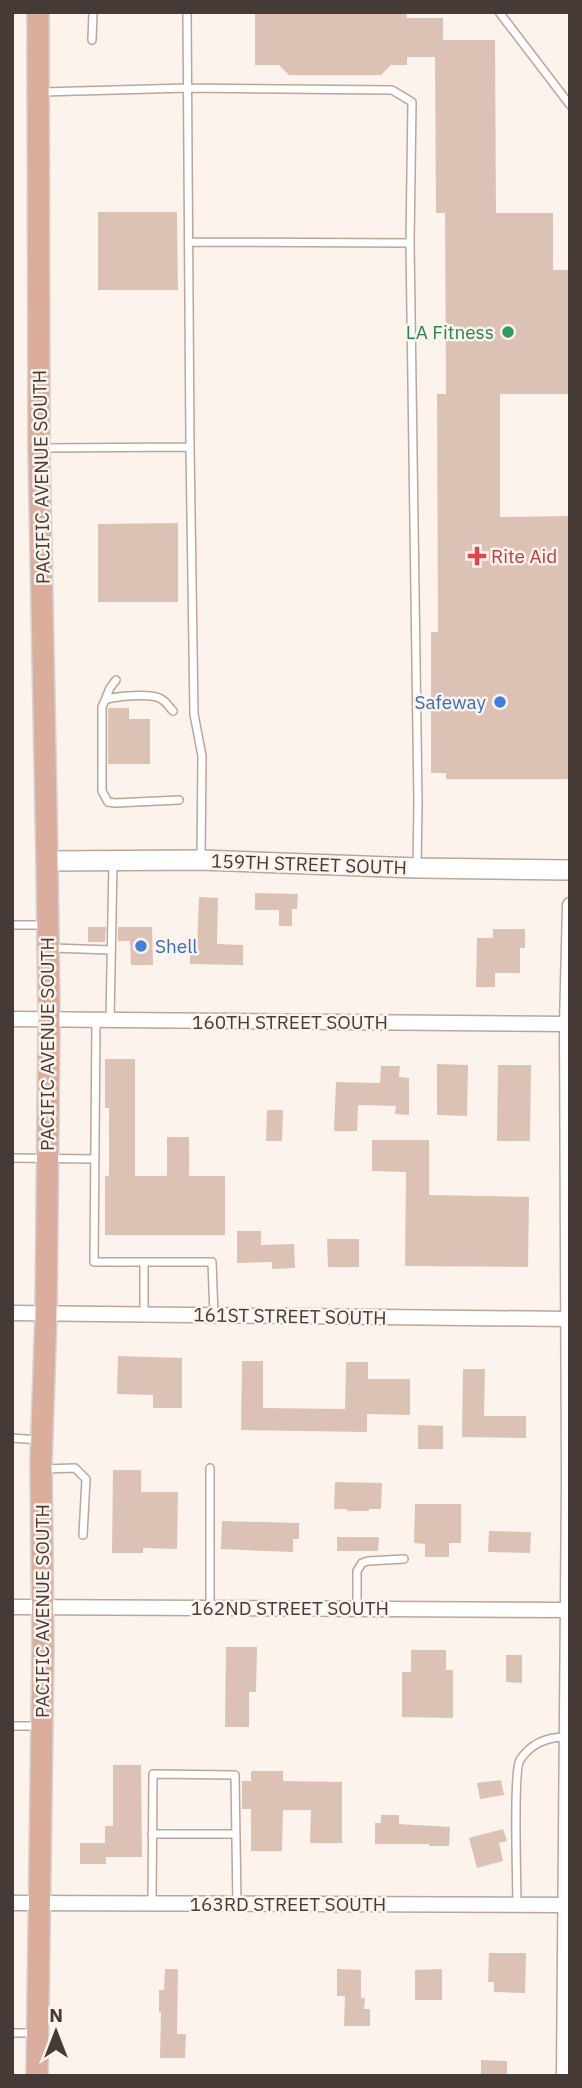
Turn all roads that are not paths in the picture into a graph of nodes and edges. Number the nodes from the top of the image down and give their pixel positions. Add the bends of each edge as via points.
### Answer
1 (38, 12) edge
2 (93, 12) edge
3 (187, 12) edge
4 (499, 12) edge
5 (92, 40) dead end
6 (187, 88) junction
7 (38, 93) junction
8 (570, 105) edge
9 (189, 242) junction
10 (410, 243) junction
11 (190, 447) junction
12 (39, 448) junction
13 (116, 680) dead end
14 (105, 700) junction
15 (173, 711) dead end
16 (178, 800) dead end
17 (201, 860) junction
18 (47, 861) junction
19 (113, 861) junction
20 (417, 868) junction
21 (570, 870) edge
22 (570, 905) edge
23 (12, 925) edge
24 (48, 925) junction
25 (48, 948) junction
26 (569, 948) edge
27 (111, 950) junction
28 (12, 1020) edge
29 (49, 1020) junction
30 (103, 1020) junction
31 (567, 1024) junction
32 (568, 1141) edge
33 (12, 1158) edge
34 (46, 1158) junction
35 (95, 1159) junction
36 (568, 1194) edge
37 (144, 1262) junction
38 (12, 1313) edge
39 (46, 1314) junction
40 (144, 1314) junction
41 (214, 1315) junction
42 (567, 1319) junction
43 (12, 1438) edge
44 (42, 1440) junction
45 (210, 1468) dead end
46 (41, 1469) junction
47 (569, 1480) edge
48 (83, 1535) dead end
49 (404, 1559) dead end
50 (12, 1607) edge
51 (43, 1607) junction
52 (210, 1608) junction
53 (357, 1609) junction
54 (567, 1610) junction
55 (12, 1726) edge
56 (42, 1726) junction
57 (566, 1737) junction
58 (152, 1835) junction
59 (236, 1835) junction
60 (12, 1903) edge
61 (39, 1904) junction
62 (152, 1904) junction
63 (237, 1904) junction
64 (517, 1905) junction
65 (567, 1905) edge
66 (12, 2033) edge
67 (38, 2033) junction
68 (37, 2076) edge
69 (564, 2076) edge

1 - 7 main road, PACIFIC AVENUE SOUTH
2 - 5 lane
3 - 6 lane
4 - 8 lane
6 - 7 lane
6 - 9 lane
6 - 10 lane via 392,90 412,102
7 - 12 main road, PACIFIC AVENUE SOUTH
9 - 10 lane
9 - 11 lane
10 - 20 lane
11 - 12 lane
11 - 17 lane via 194,714 202,756
12 - 18 main road, PACIFIC AVENUE SOUTH
13 - 14 lane
14 - 15 lane via 156,696
14 - 16 lane via 104,798 115,803
17 - 19 street, 159TH STREET SOUTH
17 - 20 street, 159TH STREET SOUTH
18 - 19 street, 159TH STREET SOUTH
18 - 24 main road, PACIFIC AVENUE SOUTH
19 - 27 lane
20 - 21 street, 159TH STREET SOUTH
22 - 26 street
23 - 24 lane
24 - 25 main road, PACIFIC AVENUE SOUTH
25 - 27 lane
25 - 29 main road, PACIFIC AVENUE SOUTH
26 - 31 street
27 - 30 lane
28 - 29 street, 160TH STREET SOUTH
29 - 30 street, 160TH STREET SOUTH
29 - 34 main road, PACIFIC AVENUE SOUTH
30 - 31 street, 160TH STREET SOUTH
30 - 35 lane
31 - 32 street
32 - 36 street
33 - 34 lane
34 - 35 lane
34 - 39 main road, PACIFIC AVENUE SOUTH
35 - 37 lane via 94,1262
36 - 42 street
37 - 40 lane
37 - 41 lane via 212,1262
38 - 39 street, 161ST STREET SOUTH
39 - 40 street, 161ST STREET SOUTH
39 - 44 main road, PACIFIC AVENUE SOUTH
40 - 41 street, 161ST STREET SOUTH
41 - 42 street, 161ST STREET SOUTH
42 - 47 street
43 - 44 lane
44 - 46 main road, PACIFIC AVENUE SOUTH
45 - 52 lane
46 - 48 lane via 75,1468 86,1479
46 - 51 main road, PACIFIC AVENUE SOUTH
47 - 54 street
49 - 53 lane via 362,1563 357,1572
50 - 51 street, 162ND STREET SOUTH
51 - 52 street, 162ND STREET SOUTH
51 - 56 main road, PACIFIC AVENUE SOUTH
52 - 53 street, 162ND STREET SOUTH
53 - 54 street, 162ND STREET SOUTH
54 - 57 street
55 - 56 lane
56 - 61 main road, PACIFIC AVENUE SOUTH
57 - 64 lane via 550,1737 531,1747 518,1762
57 - 65 street
58 - 59 lane
58 - 59 lane via 153,1774 235,1775
58 - 62 lane
59 - 63 lane
60 - 61 street, 163RD STREET SOUTH
61 - 62 street, 163RD STREET SOUTH
61 - 67 main road, PACIFIC AVENUE SOUTH
62 - 63 street, 163RD STREET SOUTH
63 - 64 street, 163RD STREET SOUTH
64 - 65 street, 163RD STREET SOUTH
65 - 69 street
66 - 67 lane
67 - 68 main road, PACIFIC AVENUE SOUTH

